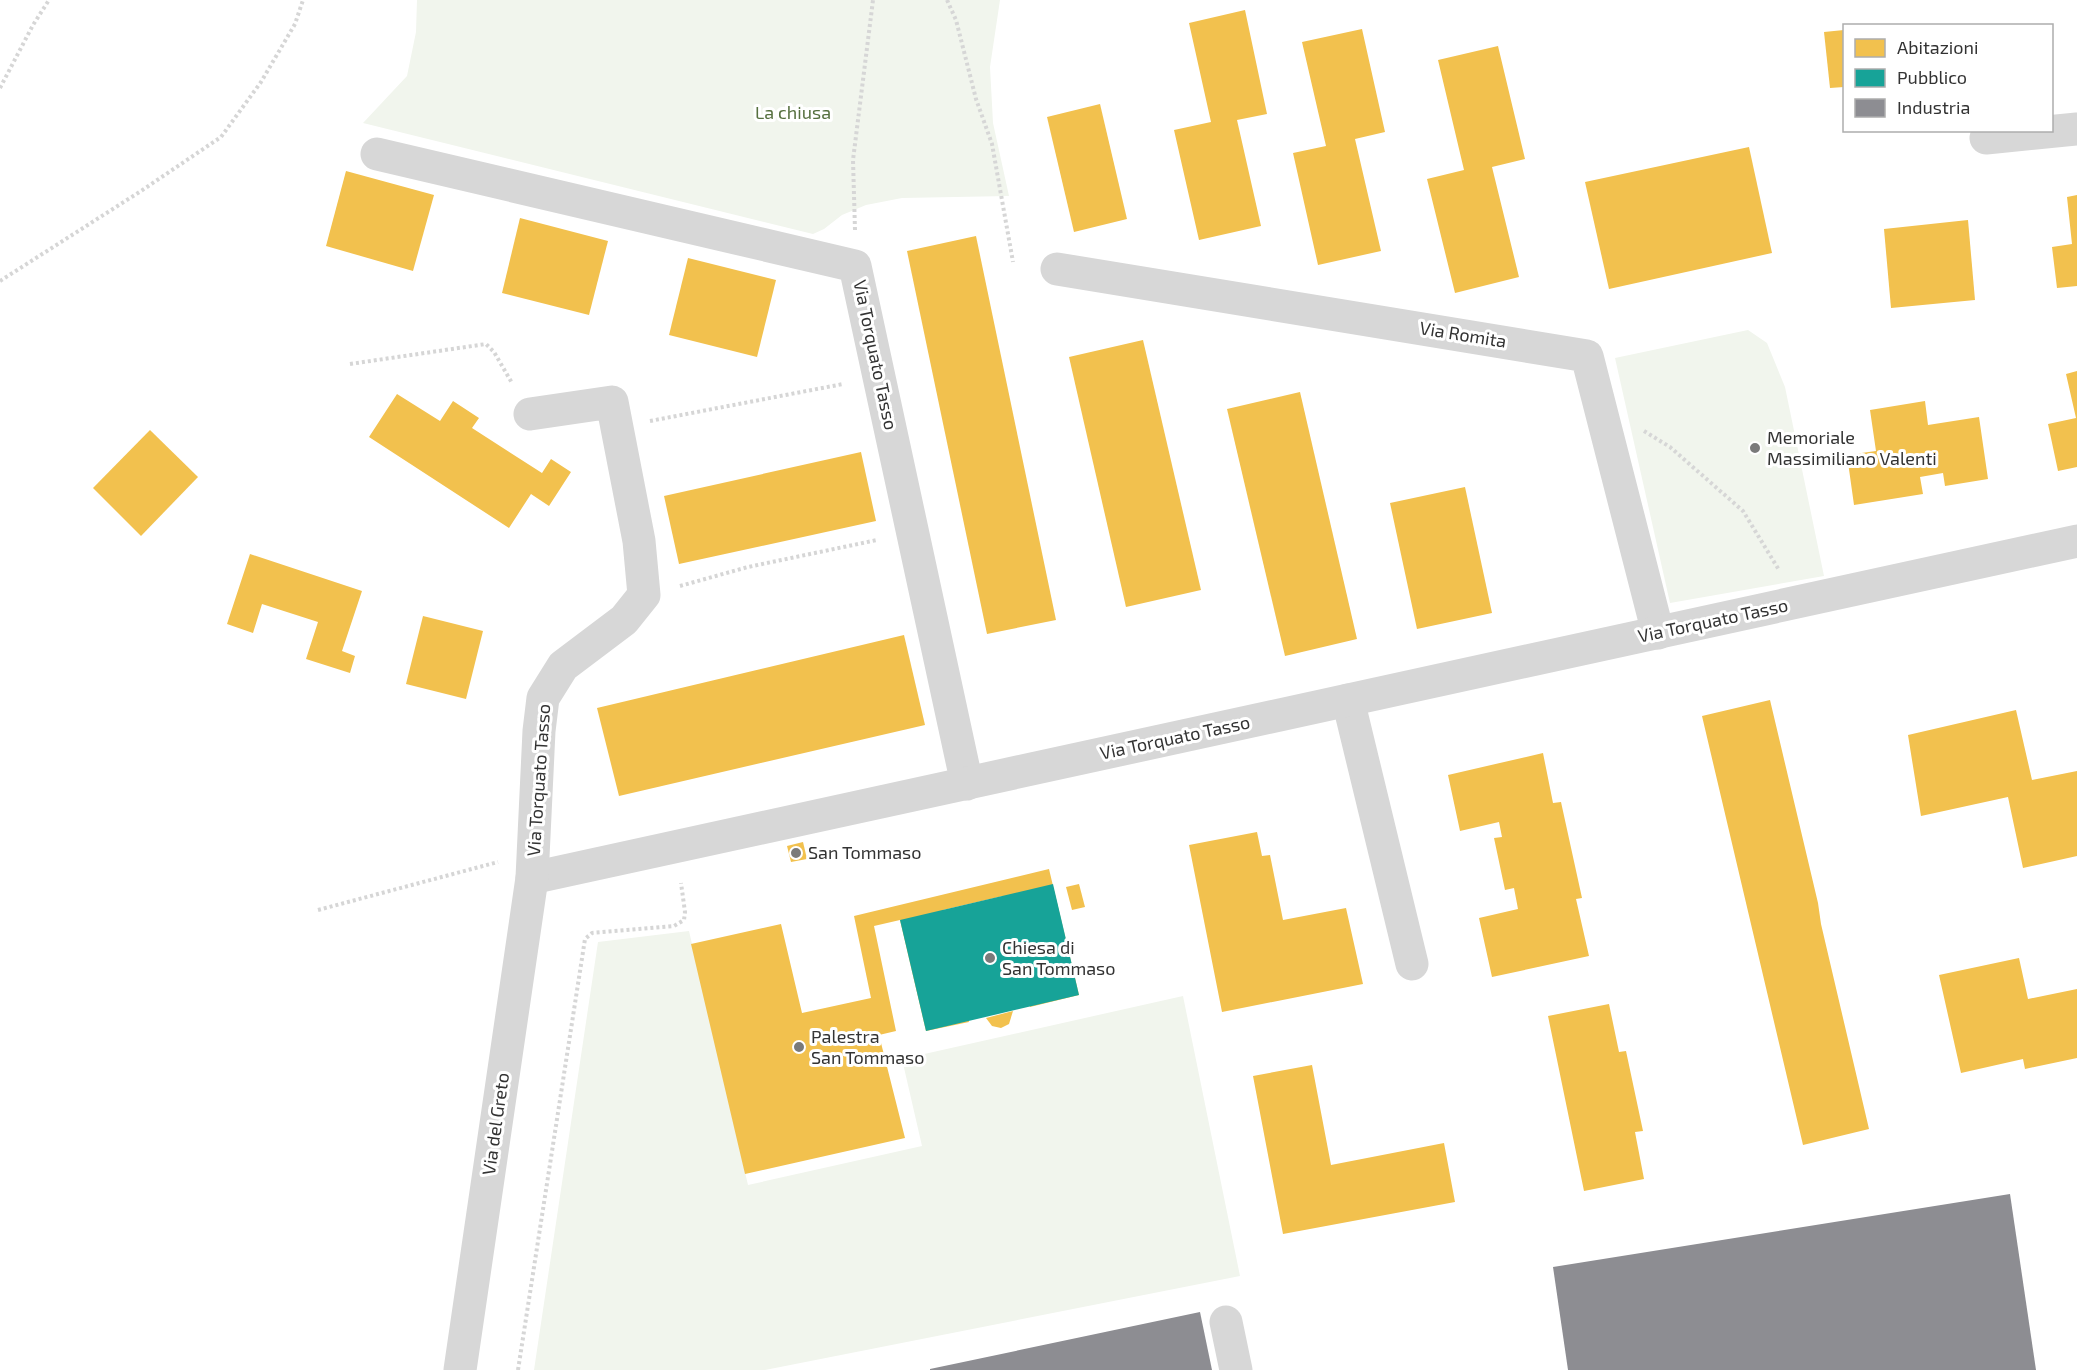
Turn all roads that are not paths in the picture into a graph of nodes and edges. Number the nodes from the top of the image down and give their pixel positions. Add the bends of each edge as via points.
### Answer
1 (2077, 129) edge
2 (2053, 131) edge
3 (2047, 132) edge
4 (1986, 138) dead end
5 (377, 154) dead end
6 (1057, 269) dead end
7 (530, 414) road end
8 (2077, 541) edge
9 (1658, 633) junction
10 (1348, 700) junction
11 (967, 784) junction
12 (533, 865) junction
13 (1413, 964) dead end
14 (1226, 1322) dead end
15 (460, 1370) edge
16 (1236, 1370) edge

1 - 2 street
3 - 4 street
5 - 11 street, Via Torquato Tasso via 855,266
6 - 9 street, Via Romita via 1587,356
7 - 12 street, Via Torquato Tasso via 612,402 639,541 644,595 624,620 563,666 543,698
8 - 9 street, Via Torquato Tasso
9 - 10 street, Via Torquato Tasso
10 - 11 street, Via Torquato Tasso
10 - 13 street
11 - 12 street, Via Torquato Tasso
12 - 15 street, Via del Greto
14 - 16 street

